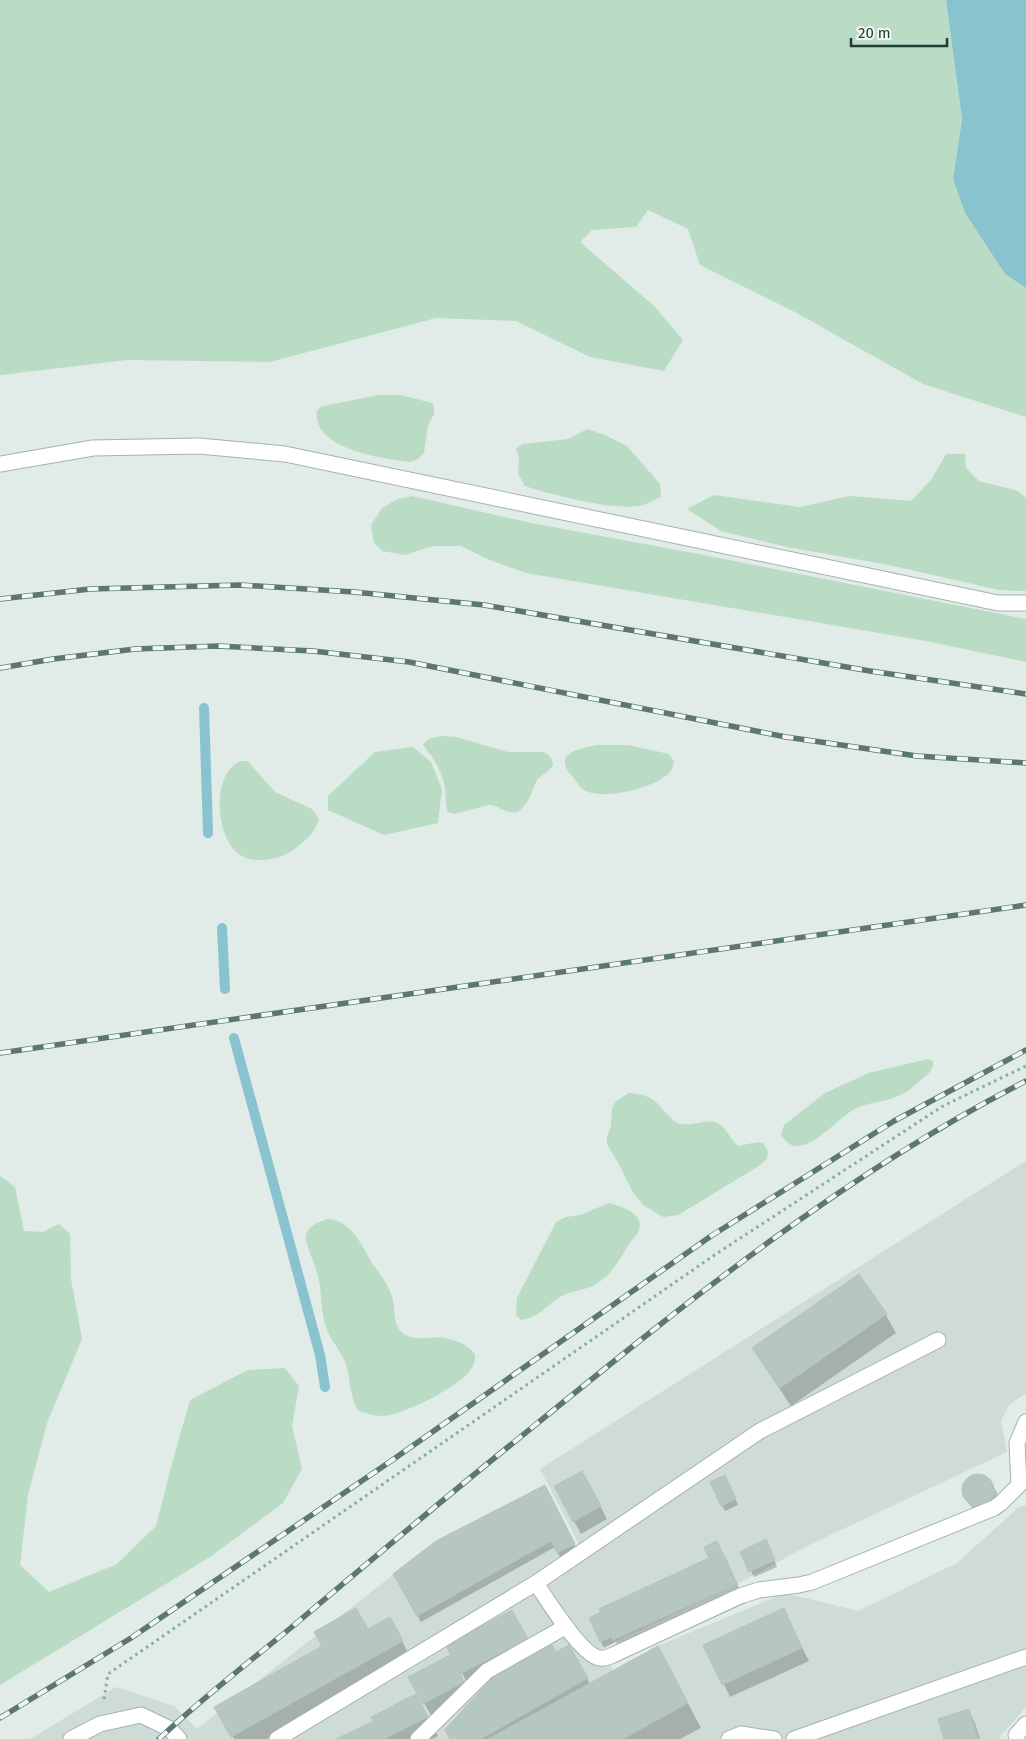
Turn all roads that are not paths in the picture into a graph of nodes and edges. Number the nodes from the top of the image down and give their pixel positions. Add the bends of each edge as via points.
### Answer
1 (0, 464) edge
2 (1026, 603) edge
3 (938, 1340) dead end
4 (1026, 1422) edge
5 (1023, 1484) edge
6 (536, 1583) junction
7 (565, 1627) junction
8 (1026, 1657) edge
9 (1026, 1724) edge
10 (71, 1739) edge
11 (179, 1739) edge
12 (277, 1739) edge
13 (418, 1739) edge
14 (729, 1739) edge
15 (774, 1739) edge
16 (794, 1739) edge
17 (1017, 1739) edge

1 - 2 lane via 93,448 198,446 286,454 998,603
3 - 6 lane via 760,1431
4 - 5 lane via 1017,1443
5 - 7 lane via 985,1512 812,1582 740,1596 614,1655 601,1659 593,1656
6 - 7 lane
6 - 12 lane
7 - 13 lane via 487,1671
8 - 16 lane
9 - 17 lane via 1016,1735
10 - 11 lane via 100,1724 140,1715 170,1729
14 - 15 lane via 741,1734

